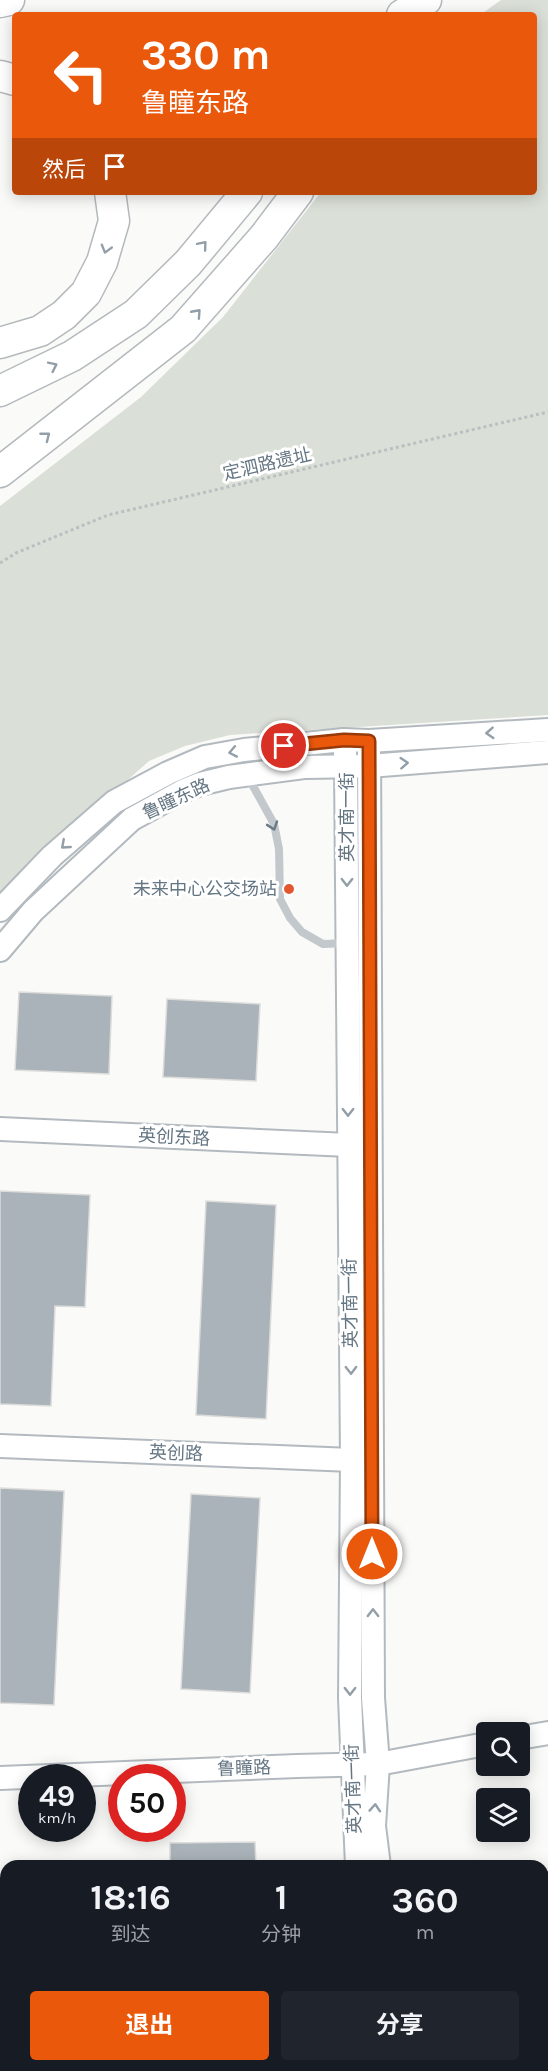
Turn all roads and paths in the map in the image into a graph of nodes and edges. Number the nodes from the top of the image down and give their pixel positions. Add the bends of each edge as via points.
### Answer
1 (9, 0) edge
2 (426, 0) edge
3 (450, 0) edge
4 (0, 2) edge
5 (407, 12) edge
6 (436, 12) edge
7 (110, 195) edge
8 (296, 195) edge
9 (244, 196) edge
10 (0, 343) edge
11 (0, 391) edge
12 (548, 412) edge
13 (0, 472) edge
14 (0, 563) edge
15 (548, 730) edge
16 (344, 740) junction
17 (369, 741) junction
18 (548, 752) edge
19 (346, 766) junction
20 (369, 766) junction
21 (246, 774) junction
22 (0, 910) edge
23 (347, 944) junction
24 (0, 950) edge
25 (0, 1129) edge
26 (349, 1145) junction
27 (0, 1446) edge
28 (352, 1460) junction
29 (548, 1733) edge
30 (530, 1736) edge
31 (476, 1746) edge
32 (378, 1764) junction
33 (353, 1765) junction
34 (0, 1778) edge
35 (357, 1860) edge
36 (378, 1860) edge

1 - 4 highway
2 - 5 highway
3 - 6 highway
7 -> 10 highway via 114,221 102,262 86,293 40,331
13 -> 8 highway via 183,329
11 -> 9 highway via 72,356 136,314 188,263
12 - 14 path, 定泗路遗址 via 108,515
15 -> 17 main road, 鲁瞳东路
16 - 17 main road, 鲁瞳东路
16 - 19 main road, 英才南一街
16 -> 22 main road, 鲁瞳东路 via 205,757 168,773 114,802 52,856
17 - 20 main road, 英才南一街
20 -> 18 main road, 鲁瞳东路
19 - 20 main road, 鲁瞳东路
19 - 21 main road, 鲁瞳东路
19 -> 23 main road, 英才南一街
32 -> 20 main road, 英才南一街 via 373,1686
21 -> 23 lane via 274,824 280,899 290,918 302,932 323,944
21 - 24 main road, 鲁瞳东路 via 200,784 132,819 33,911
23 -> 26 main road, 英才南一街
25 - 26 main road, 英创东路
26 -> 28 main road, 英才南一街
27 - 28 main road, 英创路
28 -> 33 main road, 英才南一街
29 - 30 main road
31 - 32 main road, 鲁瞳路
32 - 33 main road, 鲁瞳路
36 -> 32 main road, 英才南一街 via 374,1826
33 - 34 main road, 鲁瞳路
33 - 35 main road, 英才南一街

